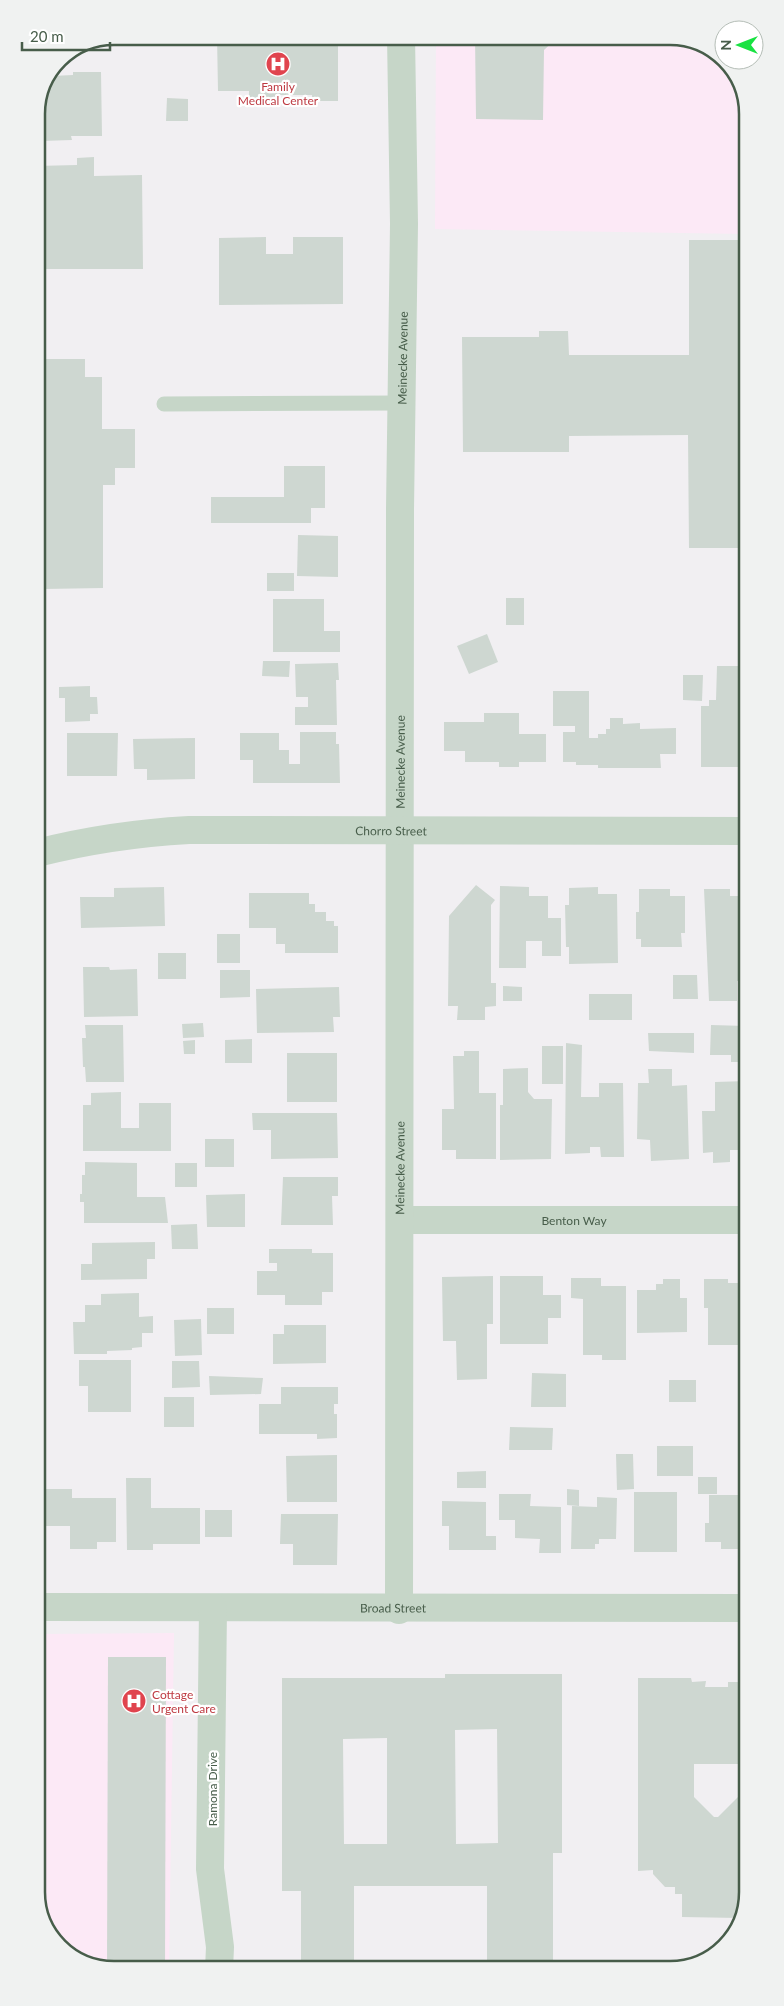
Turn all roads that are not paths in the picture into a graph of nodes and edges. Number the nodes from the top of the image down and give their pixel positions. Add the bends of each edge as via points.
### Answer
1 (401, 45) edge
2 (402, 403) junction
3 (164, 404) dead end
4 (739, 830) edge
5 (401, 831) junction
6 (45, 851) edge
7 (400, 1220) junction
8 (739, 1220) edge
9 (45, 1607) edge
10 (213, 1608) junction
11 (739, 1608) edge
12 (400, 1610) junction
13 (219, 1961) edge

1 - 2 street, Meinecke Avenue via 404,156
2 - 3 lane
2 - 5 street, Meinecke Avenue
4 - 5 street, Chorro Street
5 - 6 street, Chorro Street via 189,830 137,833
5 - 7 street, Meinecke Avenue
7 - 8 street, Benton Way
7 - 12 street, Meinecke Avenue
9 - 10 street, Broad Street
10 - 12 street, Broad Street
10 - 13 street, Ramona Drive via 210,1870
11 - 12 street, Broad Street

